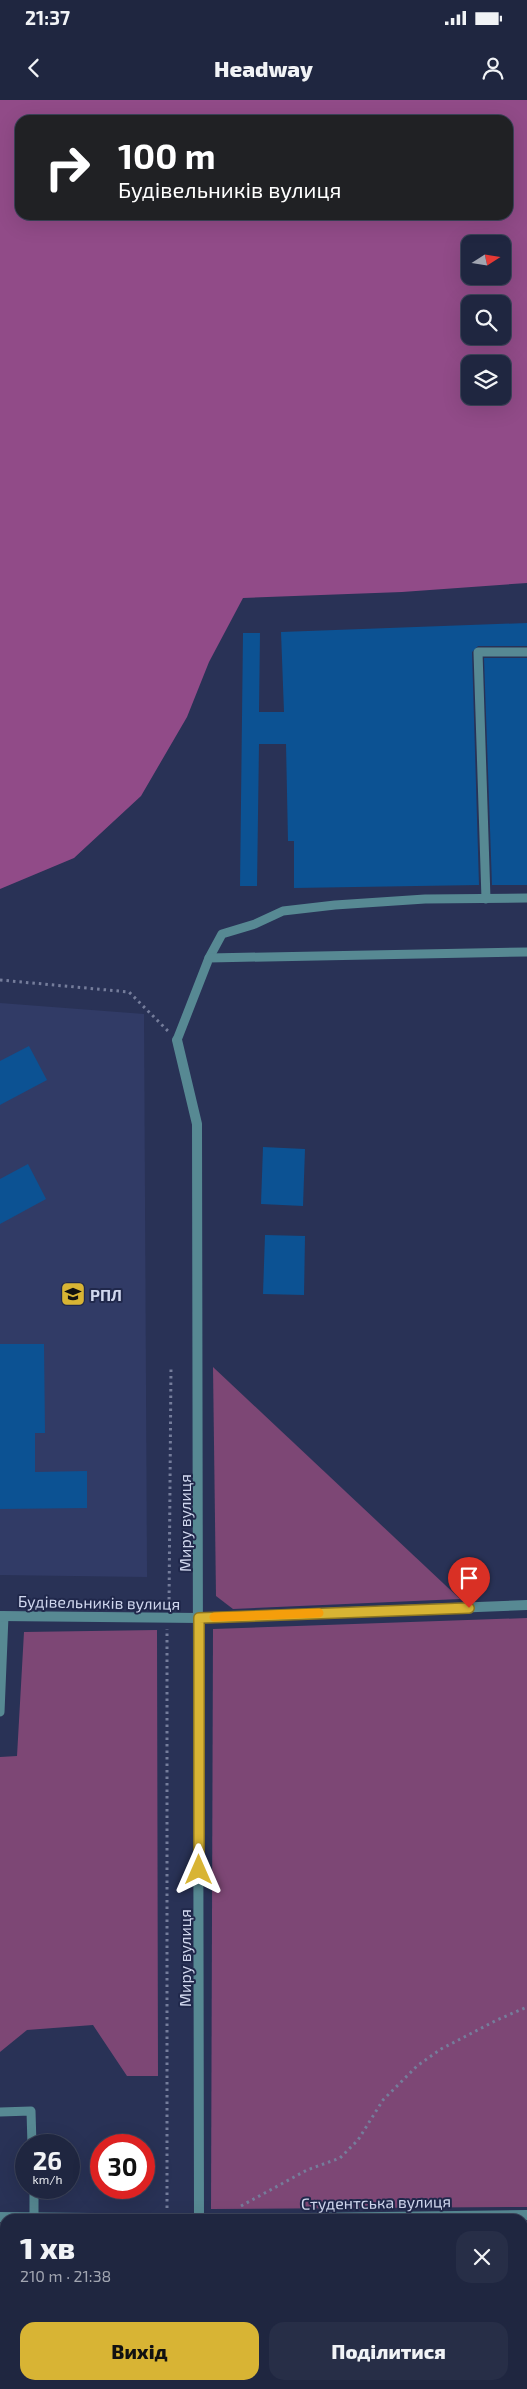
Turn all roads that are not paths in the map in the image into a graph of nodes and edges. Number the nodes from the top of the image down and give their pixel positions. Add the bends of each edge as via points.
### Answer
1 (527, 652) edge
2 (527, 898) edge
3 (486, 899) junction
4 (527, 952) edge
5 (209, 958) junction
6 (177, 1040) joint
7 (527, 1605) edge
8 (2, 1616) edge
9 (199, 1618) junction
10 (0, 1712) edge
11 (0, 2112) edge
12 (32, 2134) edge
13 (34, 2199) edge
14 (34, 2214) edge
15 (199, 2214) edge

1 - 3 lane via 478,652
2 - 3 lane
3 - 5 lane via 425,899 283,911 222,934
4 - 5 lane
5 - 6 lane
6 - 9 street, Миру вулиця via 197,1124
7 - 9 street, Будівельників вулиця
8 - 9 street, Будівельників вулиця
8 - 10 lane
9 - 15 street, Миру вулиця
11 - 12 lane via 32,2111
13 - 14 lane

